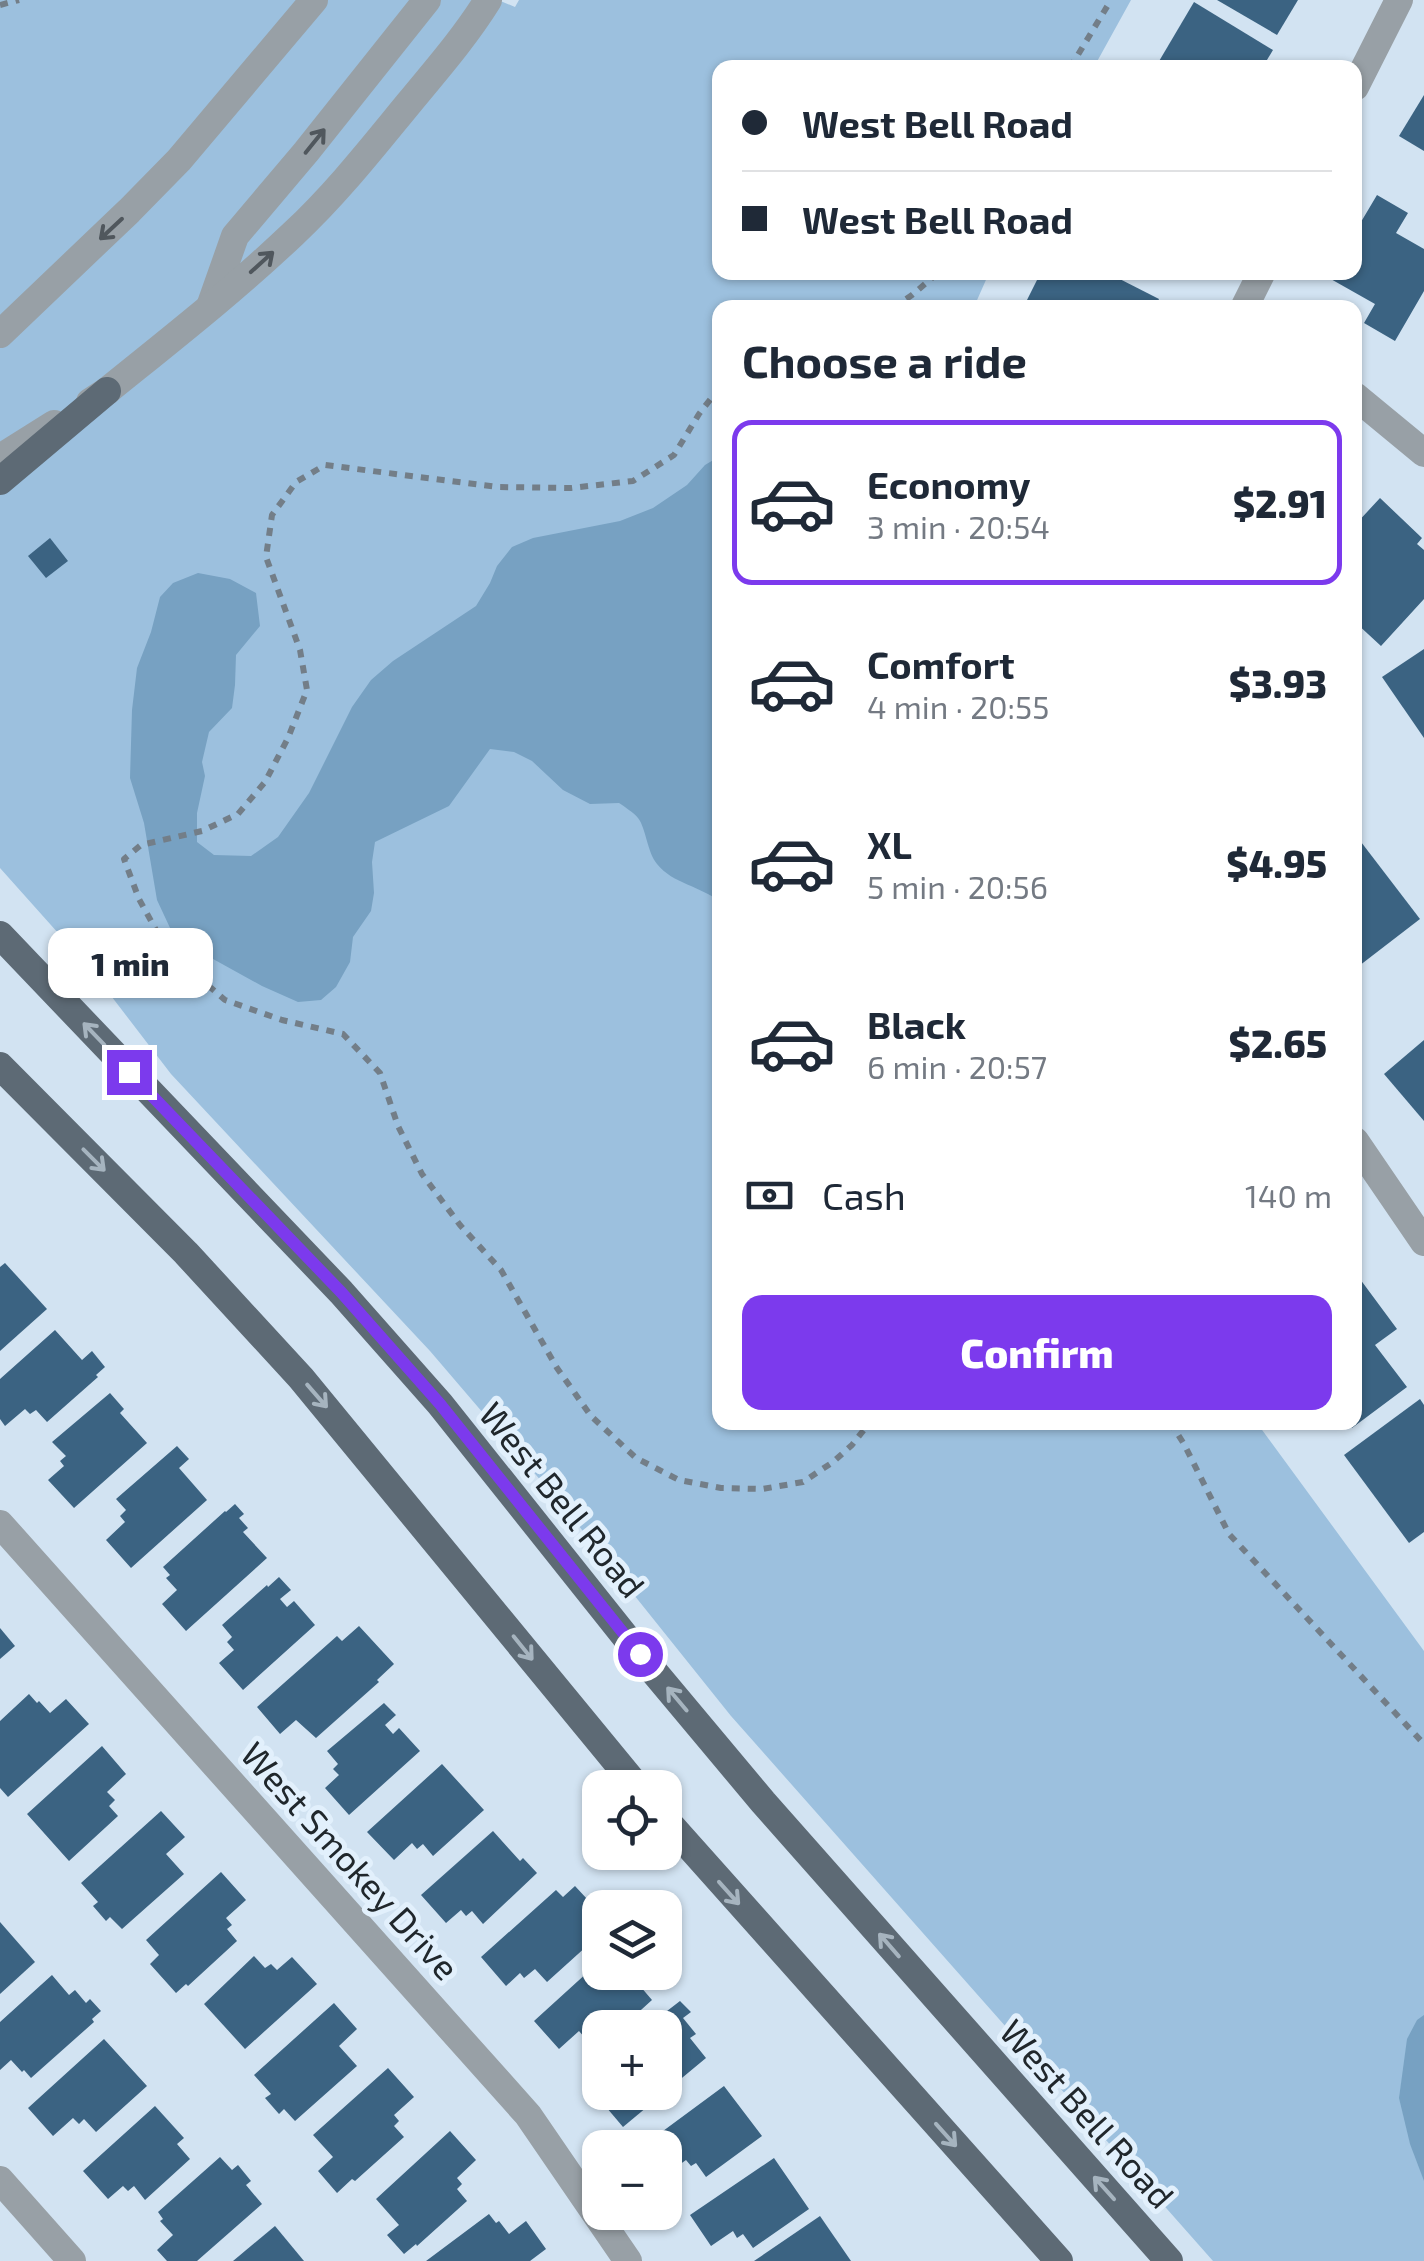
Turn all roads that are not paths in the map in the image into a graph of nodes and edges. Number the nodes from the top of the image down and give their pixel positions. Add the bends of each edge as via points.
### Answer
1 (314, 0) edge
2 (427, 0) edge
3 (488, 0) edge
4 (1398, 0) edge
5 (1362, 73) edge
6 (208, 310) junction
7 (0, 334) edge
8 (107, 392) junction
9 (1362, 402) edge
10 (1424, 452) edge
11 (0, 458) edge
12 (0, 481) edge
13 (0, 936) edge
14 (0, 1066) edge
15 (1362, 1151) edge
16 (1423, 1239) edge
17 (0, 1524) edge
18 (623, 1770) edge
19 (682, 1839) edge
20 (0, 2180) edge
21 (72, 2261) edge
22 (628, 2261) edge
23 (1058, 2261) edge
24 (1169, 2261) edge

1 -> 7 street via 180,160
6 -> 2 street via 235,236
6 -> 3 street via 348,176
4 - 5 street
6 - 8 street
8 - 11 street
8 - 12 main road
9 - 10 street
24 -> 13 main road, West Bell Road via 763,1802 440,1404
14 -> 18 main road via 302,1378
15 - 16 street
17 - 22 street, West Smokey Drive via 528,2115
19 -> 23 main road
20 - 21 street

